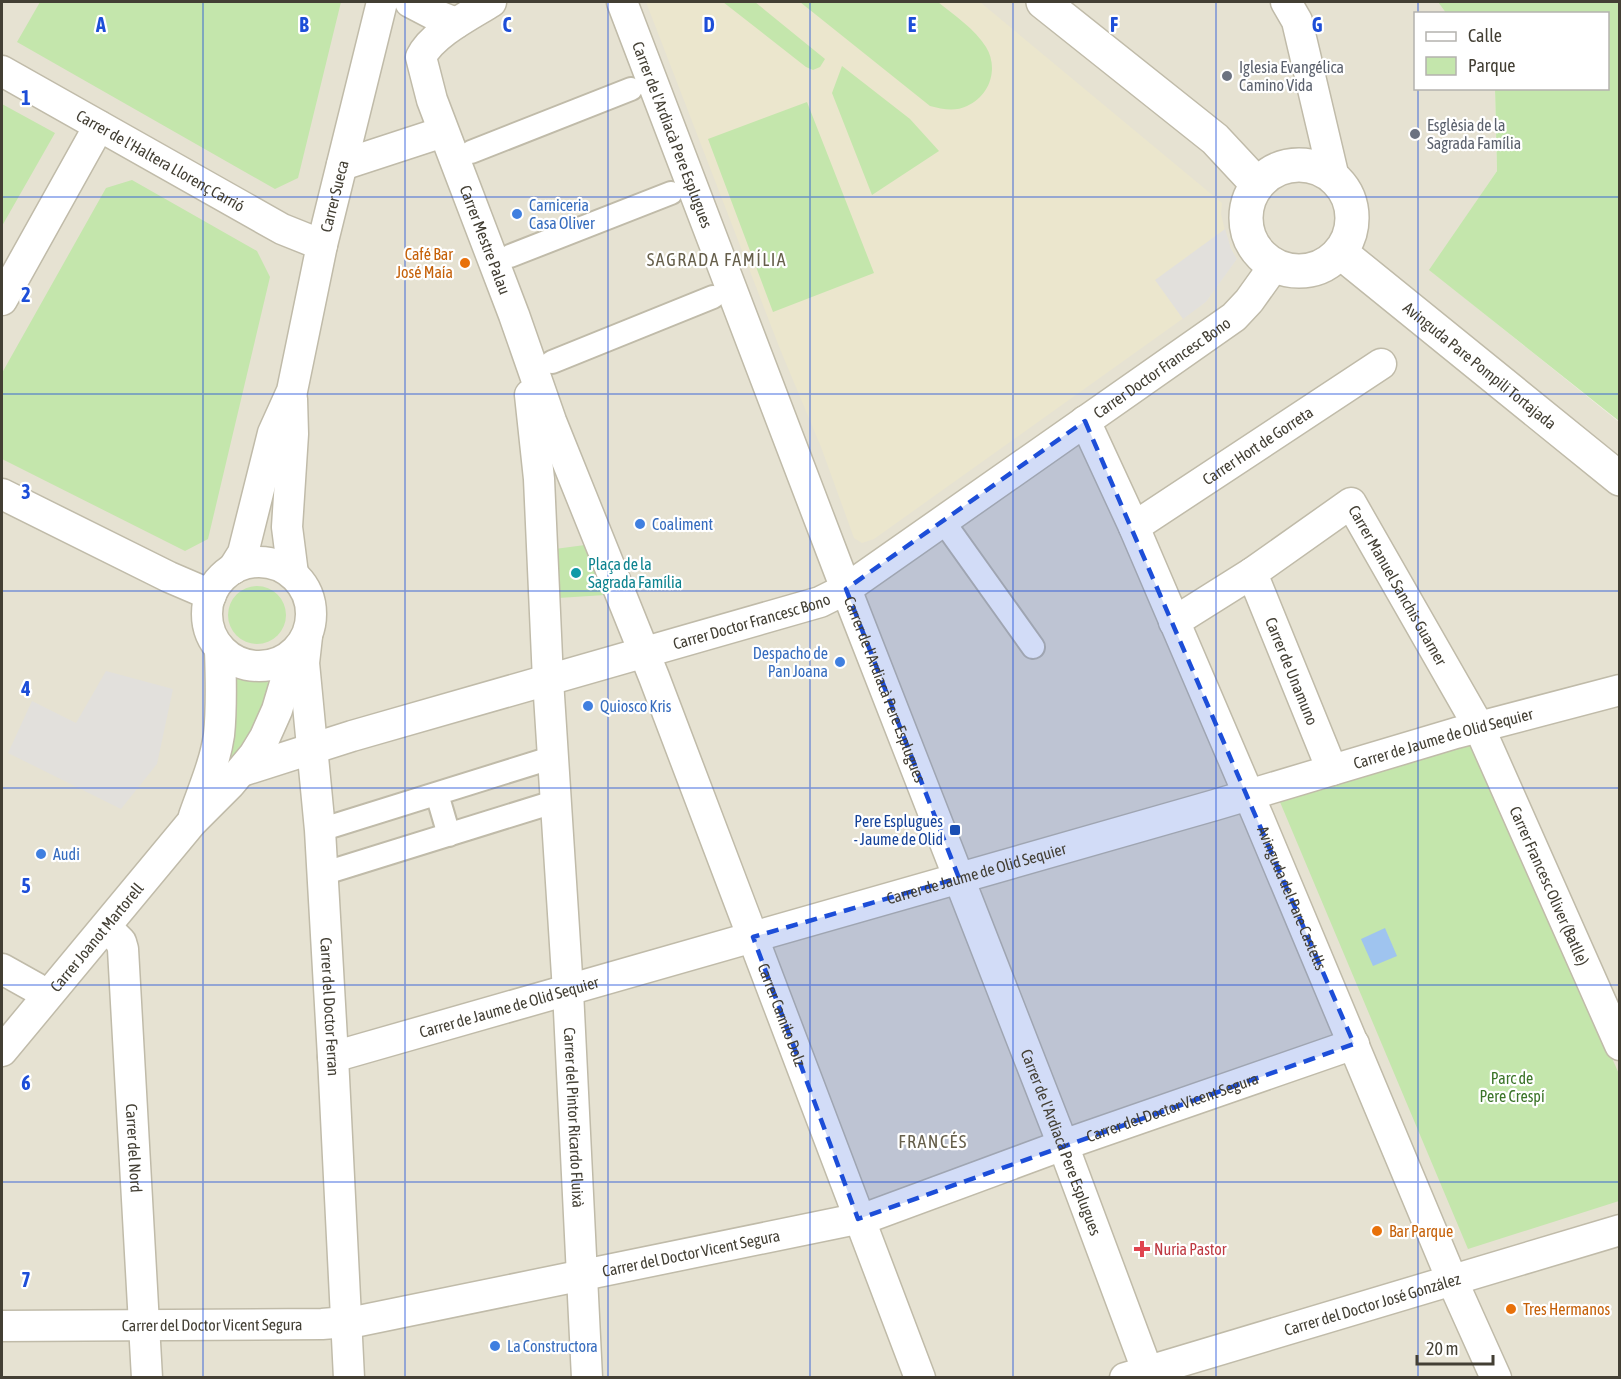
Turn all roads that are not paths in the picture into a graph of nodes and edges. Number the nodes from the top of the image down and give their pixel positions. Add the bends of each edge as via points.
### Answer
1 (382, 2) edge
2 (410, 2) edge
3 (491, 2) edge
4 (621, 2) edge
5 (1042, 2) edge
6 (1297, 8) edge
7 (456, 23) junction
8 (2, 71) edge
9 (631, 89) dead end
10 (99, 126) junction
11 (443, 132) junction
12 (471, 152) dead end
13 (342, 165) junction
14 (1320, 171) junction
15 (1257, 184) junction
16 (671, 193) dead end
17 (322, 245) junction
18 (1340, 252) junction
19 (510, 256) dead end
20 (1274, 266) junction
21 (713, 297) dead end
22 (2, 300) edge
23 (525, 348) junction
24 (552, 362) dead end
25 (1381, 364) dead end
26 (292, 390) junction
27 (1085, 421) junction
28 (1620, 479) edge
29 (2, 494) edge
30 (943, 521) junction
31 (1134, 527) junction
32 (233, 569) junction
33 (1252, 573) junction
34 (293, 574) junction
35 (846, 590) junction
36 (211, 595) junction
37 (1174, 622) junction
38 (301, 645) junction
39 (1033, 647) dead end
40 (220, 650) junction
41 (644, 652) junction
42 (548, 680) junction
43 (1620, 690) edge
44 (1479, 727) junction
45 (313, 748) junction
46 (554, 757) junction
47 (1332, 770) junction
48 (242, 771) junction
49 (437, 794) junction
50 (1248, 794) junction
51 (557, 801) junction
52 (192, 822) junction
53 (320, 830) junction
54 (449, 835) junction
55 (322, 874) junction
56 (959, 878) junction
57 (105, 927) junction
58 (753, 937) junction
59 (2, 969) edge
60 (568, 991) junction
61 (46, 997) junction
62 (1354, 1044) junction
63 (1620, 1045) edge
64 (2, 1051) edge
65 (333, 1057) junction
66 (1063, 1145) junction
67 (858, 1219) junction
68 (1620, 1230) edge
69 (582, 1276) junction
70 (1452, 1280) junction
71 (347, 1322) junction
72 (145, 1325) junction
73 (2, 1326) edge
74 (1141, 1375) edge
75 (147, 1377) edge
76 (349, 1377) edge
77 (587, 1377) edge
78 (920, 1377) edge
79 (1496, 1377) edge

1 - 13 street, Carrer Sueca
2 - 7 street
3 - 7 street
4 - 35 street, Carrer de l'Ardiacà Pere Esplugues
5 - 15 street via 1215,139
6 - 14 street via 1320,125
7 - 11 street, Carrer Mestre Palau via 435,39 421,57
8 - 10 street, Carrer de l'Haltera Llorenç Carrió
9 - 12 street
10 - 17 street, Carrer de l'Haltera Llorenç Carrió via 282,229
10 - 22 street
11 - 13 street
11 - 23 street, Carrer Mestre Palau
13 - 17 street, Carrer Sueca
14 - 15 street via 1293,165 1279,168
14 - 18 street via 1345,190 1351,205 1349,238
15 - 20 street via 1245,213 1246,229 1251,244
16 - 19 street
17 - 26 street, Carrer Sueca
18 - 20 street via 1327,264 1310,270
18 - 28 street, Avinguda Pare Pompili Tortajada
20 - 27 street, Carrer Doctor Francesc Bono via 1234,317
21 - 24 street
23 - 41 street
23 - 42 street via 539,479
25 - 31 street, Carrer Hort de Gorreta
26 - 32 street, Carrer Sueca via 273,433 243,553
26 - 34 street, Carrer Sueca via 287,527
27 - 30 street, Carrer Doctor Francesc Bono
27 - 31 street, Avinguda del Pare Castells
29 - 36 street
30 - 35 street, Carrer Doctor Francesc Bono
30 - 39 street
31 - 37 street, Avinguda del Pare Castells
32 - 34 street via 264,562
32 - 36 street via 217,583
33 - 37 street, Carrer Manuel Sanchis Guarner
33 - 44 street, Carrer Manuel Sanchis Guarner via 1351,503
33 - 47 street, Carrer de Unamuno
34 - 38 street via 306,590 311,605 311,621
35 - 41 street, Carrer Doctor Francesc Bono via 820,602
35 - 56 street, Carrer de l'Ardiacà Pere Esplugues
36 - 40 street via 207,622
37 - 50 street, Avinguda del Pare Castells
38 - 40 street via 280,663 264,667 248,666
38 - 45 street, Carrer del Doctor Ferran
38 - 48 street, Carrer Joanot Martorell via 266,736
40 - 52 street, Carrer Joanot Martorell via 219,735
41 - 42 street, Carrer Doctor Francesc Bono
41 - 58 street, Carrer Camilo Dolz
42 - 45 street, Carrer Doctor Francesc Bono
42 - 46 street, Carrer del Pintor Ricardo Fluixà
43 - 44 street, Carrer de Jaume de Olid Sequier
44 - 47 street, Carrer de Jaume de Olid Sequier
44 - 63 street, Carrer Francesc Oliver (Batlle)
45 - 48 street, Carrer Doctor Francesc Bono
45 - 53 street, Carrer del Doctor Ferran
46 - 49 street
46 - 51 street, Carrer del Pintor Ricardo Fluixà
47 - 50 street, Carrer de Jaume de Olid Sequier
48 - 52 street, Carrer Joanot Martorell
49 - 53 street
49 - 54 street
50 - 56 street, Carrer de Jaume de Olid Sequier
50 - 62 street, Avinguda del Pare Castells
51 - 54 street
51 - 60 street, Carrer del Pintor Ricardo Fluixà
52 - 57 street, Carrer Joanot Martorell
53 - 55 street, Carrer del Doctor Ferran
54 - 55 street
55 - 65 street, Carrer del Doctor Ferran
56 - 58 street, Carrer de Jaume de Olid Sequier
56 - 66 street, Carrer de l'Ardiacà Pere Esplugues
57 - 61 street, Carrer Joanot Martorell
57 - 72 street, Carrer del Nord via 123,949
58 - 60 street, Carrer de Jaume de Olid Sequier
58 - 67 street, Carrer Camilo Dolz
59 - 61 street
60 - 65 street, Carrer de Jaume de Olid Sequier
60 - 69 street, Carrer del Pintor Ricardo Fluixà
61 - 64 street, Carrer Joanot Martorell
62 - 66 street, Carrer del Doctor Vicent Segura
62 - 70 street, Avinguda del Pare Castells
65 - 71 street, Carrer del Doctor Ferran
66 - 67 street, Carrer del Doctor Vicent Segura
66 - 74 street, Carrer de l'Ardiacà Pere Esplugues
67 - 69 street, Carrer del Doctor Vicent Segura
67 - 78 street, Carrer Camilo Dolz
68 - 70 street, Carrer del Doctor José González
69 - 71 street, Carrer del Doctor Vicent Segura
69 - 77 street, Carrer del Pintor Ricardo Fluixà
70 - 74 street, Carrer del Doctor José González
70 - 79 street, Avinguda del Pare Castells
71 - 72 street, Carrer del Doctor Vicent Segura
71 - 76 street, Carrer del Doctor Ferran
72 - 73 street, Carrer del Doctor Vicent Segura
72 - 75 street, Carrer del Nord

